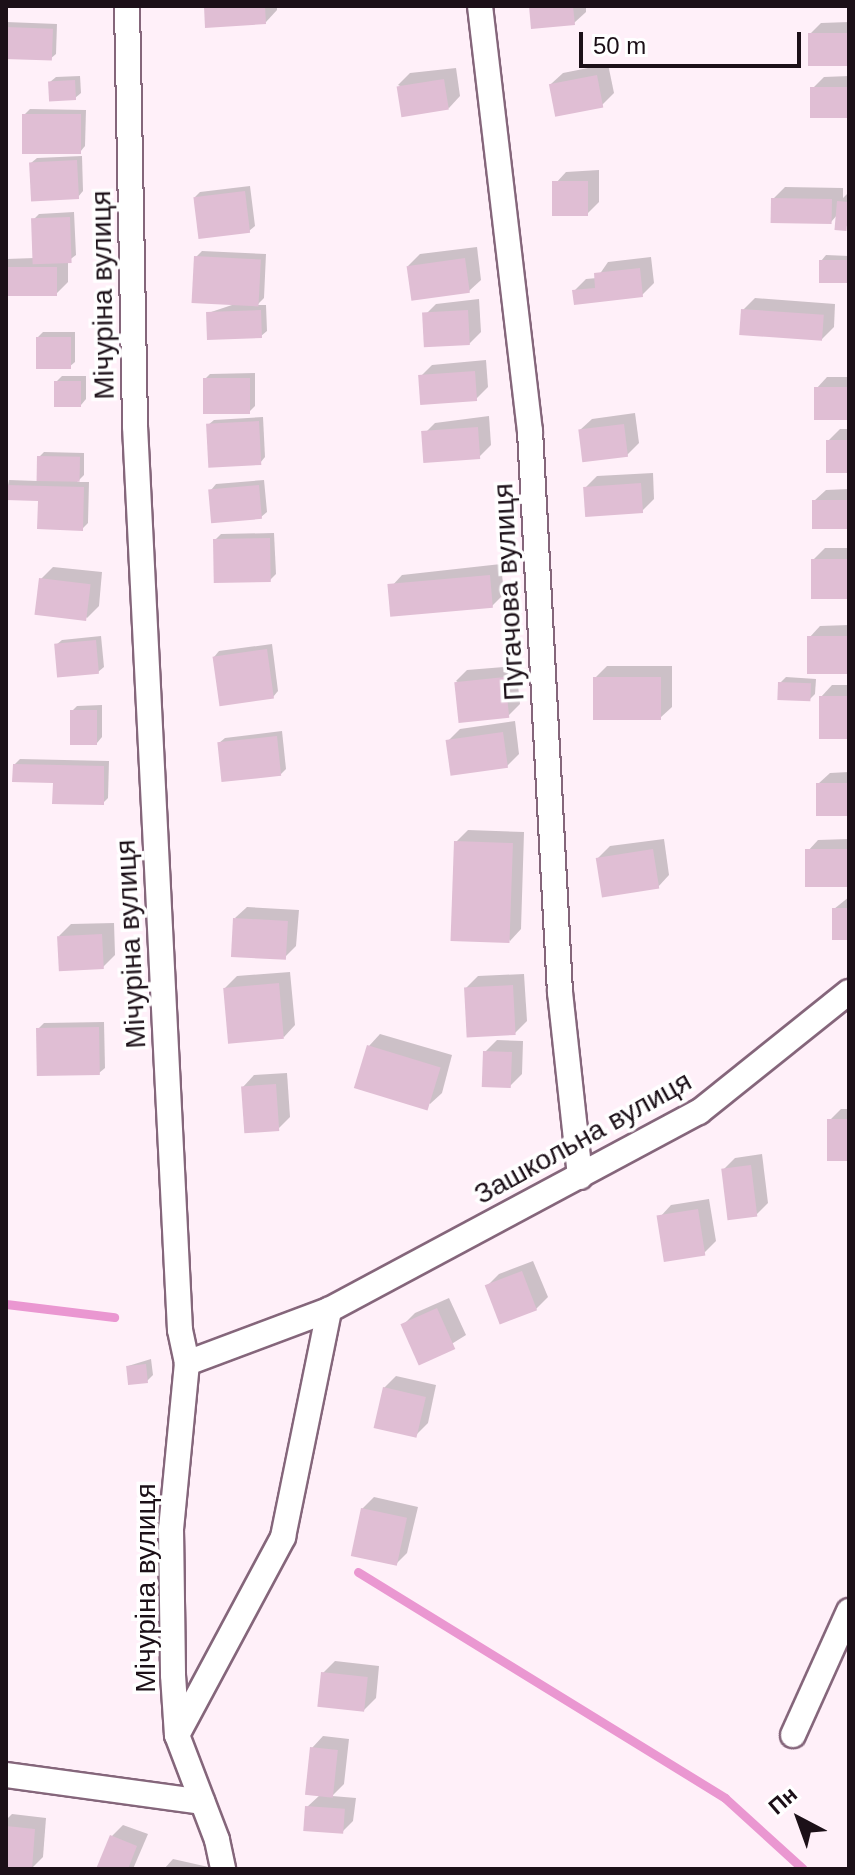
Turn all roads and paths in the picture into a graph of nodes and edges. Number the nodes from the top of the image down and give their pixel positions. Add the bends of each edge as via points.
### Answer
1 (127, 6) edge
2 (480, 6) edge
3 (849, 992) edge
4 (580, 1177) junction
5 (329, 1310) junction
6 (187, 1363) junction
7 (849, 1611) edge
8 (177, 1735) junction
9 (793, 1735) dead end
10 (6, 1775) edge
11 (202, 1802) junction
12 (223, 1869) edge

1 - 6 street, Мічуріна вулиця via 135,426 180,1330
2 - 4 street, Пугачова вулиця via 530,431 560,992
3 - 4 street, Зашкольна вулиця via 699,1112
4 - 5 street, Зашкольна вулиця
5 - 6 street, Зашкольна вулиця
5 - 8 street via 283,1537
6 - 8 street, Мічуріна вулиця via 171,1529
7 - 9 street
8 - 11 street, Мічуріна вулиця
10 - 11 street
11 - 12 street, Мічуріна вулиця

